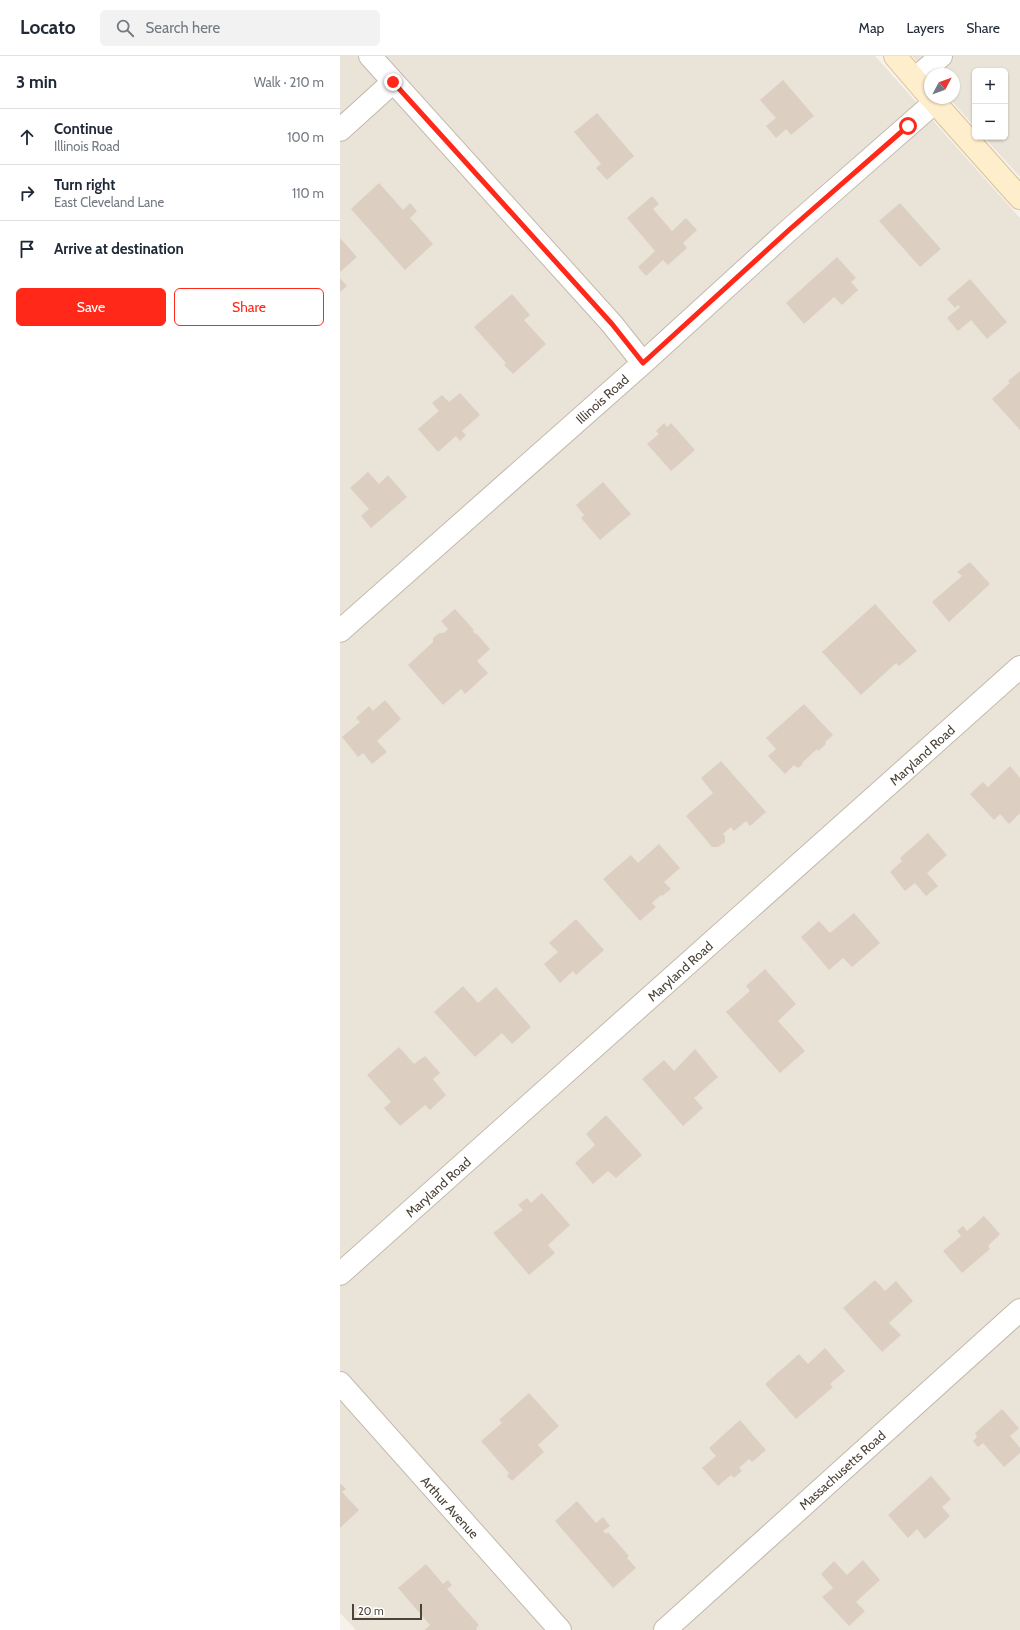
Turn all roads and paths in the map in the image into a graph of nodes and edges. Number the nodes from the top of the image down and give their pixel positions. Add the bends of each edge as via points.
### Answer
1 (370, 56) edge
2 (894, 56) edge
3 (941, 56) edge
4 (915, 79) junction
5 (393, 82) junction
6 (924, 90) edge
7 (927, 104) edge
8 (936, 104) edge
9 (340, 130) edge
10 (1020, 198) edge
11 (643, 363) junction
12 (340, 631) edge
13 (1020, 667) edge
14 (340, 1274) edge
15 (1020, 1310) edge
16 (340, 1383) edge
17 (560, 1630) edge
18 (665, 1630) edge

1 - 5 street
2 - 4 main road
3 - 4 street
4 - 6 main road
5 - 9 street
5 - 11 street via 612,324
7 - 11 street, Illinois Road
8 - 10 main road
11 - 12 street, Illinois Road
13 - 14 street, Maryland Road
15 - 18 street, Massachusetts Road
16 - 17 street, Arthur Avenue

